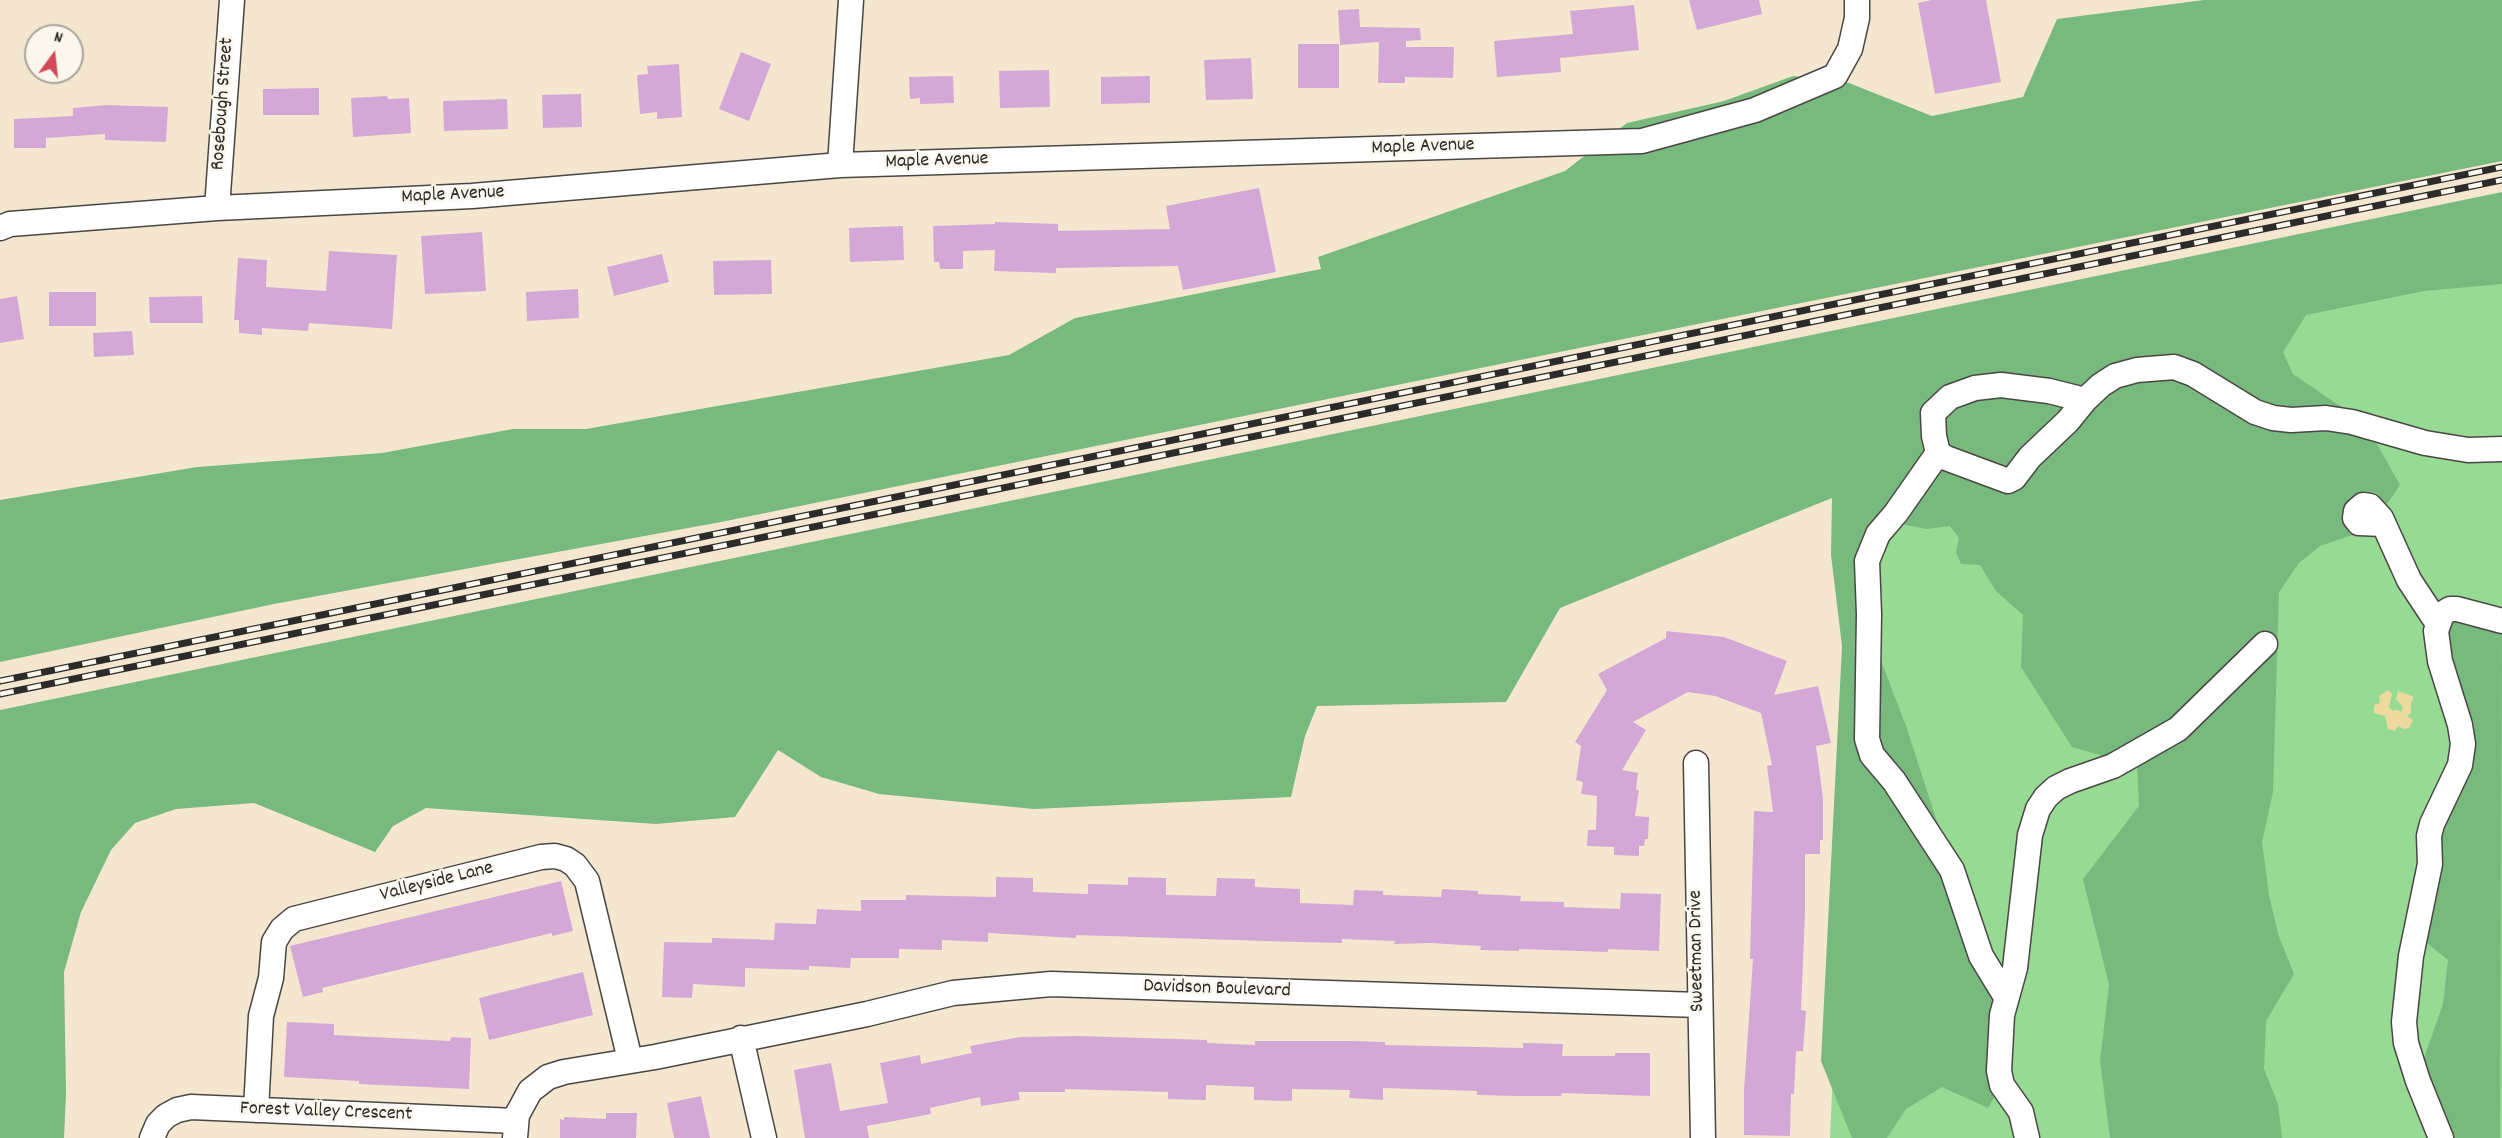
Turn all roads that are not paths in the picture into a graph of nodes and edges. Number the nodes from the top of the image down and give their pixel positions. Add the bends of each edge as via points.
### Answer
1 (232, 0) edge
2 (852, 0) edge
3 (1857, 0) edge
4 (840, 165) junction
5 (217, 208) junction
6 (0, 228) edge
7 (2085, 400) junction
8 (2502, 449) edge
9 (1938, 453) junction
10 (2383, 524) dead end
11 (2502, 621) edge
12 (2438, 624) junction
13 (2265, 644) dead end
14 (1696, 763) dead end
15 (2006, 997) junction
16 (1699, 1005) junction
17 (741, 1038) junction
18 (630, 1060) junction
19 (256, 1110) junction
20 (515, 1130) edge
21 (152, 1138) edge
22 (765, 1138) edge
23 (1703, 1138) edge
24 (2027, 1138) edge
25 (2441, 1138) edge

1 - 5 street, Rosebough Street
2 - 4 street
3 - 4 street, Maple Avenue via 1850,49 1835,76 1755,110 1642,141
4 - 5 street, Maple Avenue via 472,196
5 - 6 street, Maple Avenue via 10,224
7 - 8 street via 2115,376 2174,367 2273,418 2326,418 2425,443 2468,450
7 - 9 street via 2008,481
7 - 9 street via 2001,385 1975,388 1950,397 1933,412
9 - 15 street via 1878,534 1867,561 1867,738 1872,755 1894,781 1952,870 1982,956
10 - 12 street via 2409,580
11 - 12 street via 2450,609 2442,614
12 - 25 street via 2440,661 2463,744 2460,765 2432,824 2430,864 2410,963 2404,1022 2416,1075
13 - 15 street via 2178,729 2113,765 2062,785 2042,802 2030,835 2019,948
14 - 16 street, Sweetman Drive
15 - 24 street via 1999,1071 2002,1086 2021,1113
16 - 17 street, Davidson Boulevard via 1051,984 953,993
16 - 23 street, Sweetman Drive
17 - 18 street, Davidson Boulevard
17 - 22 street
18 - 19 street, Valleyside Lane via 587,881 566,859 542,857 294,919 282,929 274,942 271,978 261,1016
18 - 20 street, Davidson Boulevard via 548,1077 521,1104
19 - 20 street, Forest Valley Crescent
19 - 21 street, Forest Valley Crescent via 177,1110 158,1124

